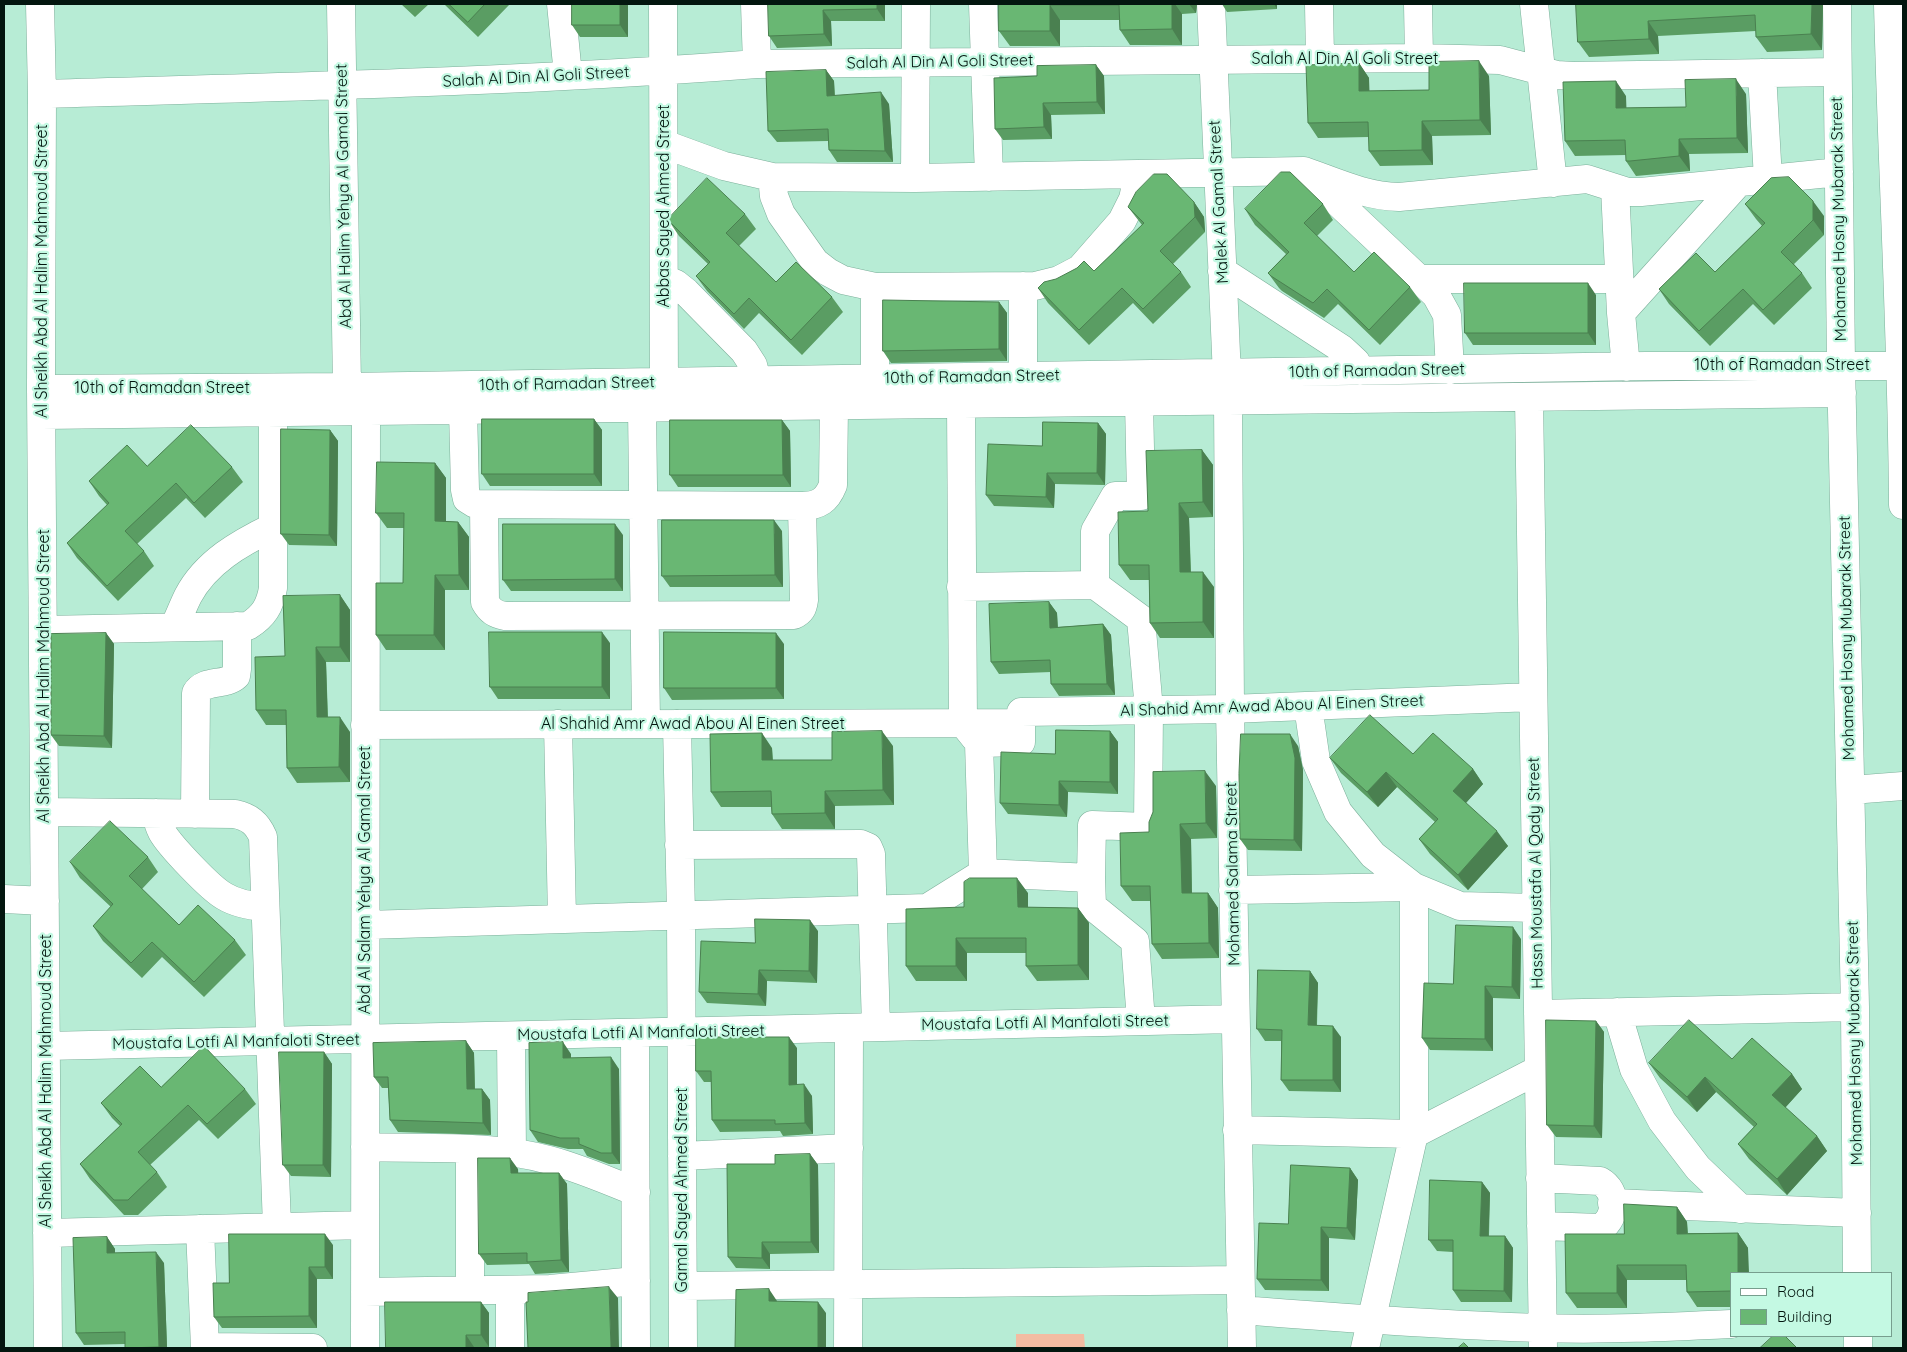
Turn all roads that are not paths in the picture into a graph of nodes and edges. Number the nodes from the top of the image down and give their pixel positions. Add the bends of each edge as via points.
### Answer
1 (40, 4) edge
2 (341, 4) edge
3 (663, 4) edge
4 (755, 4) edge
5 (916, 4) edge
6 (983, 4) edge
7 (1211, 4) edge
8 (1319, 4) edge
9 (1418, 4) edge
10 (1534, 4) edge
11 (1837, 4) edge
12 (1888, 4) edge
13 (558, 7) edge
14 (1419, 58) junction
15 (1213, 59) junction
16 (1320, 59) junction
17 (916, 62) junction
18 (985, 62) junction
19 (757, 64) junction
20 (664, 71) junction
21 (1541, 72) junction
22 (1837, 72) junction
23 (1762, 73) junction
24 (568, 75) junction
25 (342, 85) junction
26 (42, 94) junction
27 (1897, 115) edge
28 (664, 144) junction
29 (1304, 171) junction
30 (1839, 172) junction
31 (1218, 173) junction
32 (1138, 175) junction
33 (772, 177) junction
34 (989, 177) junction
35 (915, 178) junction
36 (1768, 179) junction
37 (1739, 182) junction
38 (1553, 183) junction
39 (1616, 188) junction
40 (1900, 240) edge
41 (1222, 271) junction
42 (664, 279) junction
43 (1419, 279) junction
44 (1619, 279) junction
45 (1023, 286) junction
46 (875, 288) junction
47 (1621, 313) junction
48 (1841, 365) junction
49 (1901, 366) edge
50 (1636, 367) junction
51 (1450, 370) junction
52 (1360, 371) junction
53 (1226, 373) junction
54 (1023, 376) junction
55 (875, 379) junction
56 (757, 381) junction
57 (347, 387) junction
58 (1842, 393) junction
59 (1647, 396) junction
60 (1529, 397) junction
61 (657, 399) junction
62 (1228, 400) junction
63 (42, 402) junction
64 (1139, 402) junction
65 (961, 404) junction
66 (834, 406) junction
67 (1903, 407) edge
68 (463, 410) junction
69 (366, 411) junction
70 (274, 412) junction
71 (484, 505) junction
72 (1903, 505) edge
73 (643, 506) junction
74 (802, 506) junction
75 (273, 527) junction
76 (1095, 586) junction
77 (961, 587) junction
78 (644, 615) junction
79 (237, 626) junction
80 (174, 627) junction
81 (43, 630) junction
82 (1533, 697) junction
83 (1308, 706) junction
84 (1230, 709) junction
85 (1149, 710) junction
86 (558, 724) junction
87 (646, 724) junction
88 (677, 724) junction
89 (365, 725) junction
90 (971, 733) junction
91 (1903, 786) edge
92 (1851, 790) junction
93 (45, 812) junction
94 (156, 813) junction
95 (195, 814) junction
96 (679, 846) junction
97 (983, 873) junction
98 (1091, 878) junction
99 (1414, 887) junction
100 (1233, 890) junction
101 (4, 899) edge
102 (45, 901) junction
103 (265, 906) junction
104 (1536, 908) junction
105 (873, 910) junction
106 (681, 916) junction
107 (562, 919) junction
108 (366, 925) junction
109 (1855, 1007) junction
110 (1617, 1012) junction
111 (1538, 1014) junction
112 (1235, 1019) junction
113 (1141, 1021) junction
114 (876, 1027) junction
115 (849, 1028) junction
116 (682, 1032) junction
117 (635, 1033) junction
118 (511, 1036) junction
119 (365, 1039) junction
120 (270, 1041) junction
121 (46, 1046) junction
122 (1538, 1070) junction
123 (1238, 1130) junction
124 (1414, 1134) junction
125 (366, 1147) junction
126 (849, 1148) junction
127 (470, 1150) junction
128 (512, 1153) junction
129 (682, 1156) junction
130 (1540, 1178) junction
131 (636, 1192) junction
132 (1612, 1202) junction
133 (1741, 1209) junction
134 (1857, 1212) junction
135 (365, 1226) junction
136 (1541, 1226) junction
137 (277, 1227) junction
138 (200, 1229) junction
139 (47, 1233) junction
140 (1857, 1272) edge
141 (1240, 1280) junction
142 (636, 1281) junction
143 (848, 1284) junction
144 (683, 1286) junction
145 (510, 1290) junction
146 (470, 1291) junction
147 (366, 1292) junction
148 (1241, 1310) junction
149 (1371, 1321) junction
150 (1730, 1324) edge
151 (1542, 1338) edge
152 (1646, 1338) edge
153 (48, 1348) edge
154 (205, 1348) edge
155 (314, 1348) edge
156 (365, 1348) edge
157 (510, 1348) edge
158 (636, 1348) edge
159 (683, 1348) edge
160 (848, 1348) edge
161 (1242, 1348) edge
162 (1365, 1348) edge

1 - 26 street, Al Sheikh Abd Al Halim Mahmoud Street
2 - 25 street, Abd Al Halim Yehya Al Gamal Street
3 - 20 street, Abbas Sayed Ahmed Street
4 - 19 street
5 - 17 street
6 - 18 street
7 - 15 street, Malek Al Gamal Street
8 - 16 street
9 - 14 street
10 - 21 street
11 - 22 street, Mohamed Hosny Mubarak Street
12 - 27 street
13 - 24 street
14 - 16 street, Salah Al Din Al Goli Street
14 - 21 street, Salah Al Din Al Goli Street via 1500,60
15 - 16 street, Salah Al Din Al Goli Street
15 - 18 street, Salah Al Din Al Goli Street
15 - 31 street, Malek Al Gamal Street
17 - 18 street, Salah Al Din Al Goli Street
17 - 19 street, Salah Al Din Al Goli Street
17 - 35 street
18 - 34 street
19 - 20 street, Salah Al Din Al Goli Street
20 - 24 street, Salah Al Din Al Goli Street
20 - 28 street, Abbas Sayed Ahmed Street
21 - 23 street, Salah Al Din Al Goli Street via 1573,76
21 - 38 street
22 - 23 street, Salah Al Din Al Goli Street
22 - 30 street, Mohamed Hosny Mubarak Street
23 - 36 street
24 - 25 street, Salah Al Din Al Goli Street
25 - 26 street, Salah Al Din Al Goli Street
25 - 57 street, Abd Al Halim Yehya Al Gamal Street
26 - 63 street, Al Sheikh Abd Al Halim Mahmoud Street
27 - 40 street
28 - 33 street via 724,166
28 - 42 street, Abbas Sayed Ahmed Street
29 - 31 street
29 - 38 street via 1357,191 1385,197
29 - 43 street
30 - 36 street
30 - 48 street, Mohamed Hosny Mubarak Street
31 - 32 street
31 - 41 street, Malek Al Gamal Street
32 - 34 street
32 - 45 street via 1133,199 1122,221 1080,269 1053,282
33 - 35 street
33 - 46 street via 774,196 781,214 815,262 843,280
34 - 35 street
36 - 37 street
37 - 39 street via 1641,192
37 - 47 street
38 - 39 street via 1588,180
39 - 44 street
40 - 49 street
41 - 52 street via 1342,349 1356,362
41 - 53 street, Malek Al Gamal Street
42 - 56 street via 686,292 744,351 753,365
42 - 61 street, Abbas Sayed Ahmed Street
43 - 44 street
43 - 51 street via 1436,294 1447,315
44 - 47 street
45 - 46 street
45 - 54 street
46 - 55 street
47 - 50 street
48 - 49 street, 10th of Ramadan Street
48 - 50 street, 10th of Ramadan Street
48 - 58 street, Mohamed Hosny Mubarak Street
49 - 67 street
50 - 51 street, 10th of Ramadan Street
50 - 59 street
51 - 52 street, 10th of Ramadan Street
52 - 53 street, 10th of Ramadan Street
53 - 54 street, 10th of Ramadan Street
53 - 62 street, Malek Al Gamal Street
54 - 55 street, 10th of Ramadan Street
55 - 56 street, 10th of Ramadan Street
56 - 61 street, 10th of Ramadan Street
57 - 61 street, 10th of Ramadan Street
57 - 63 street, 10th of Ramadan Street
58 - 59 street, 10th of Ramadan Street
58 - 92 street, Mohamed Hosny Mubarak Street
59 - 60 street, 10th of Ramadan Street
60 - 62 street, 10th of Ramadan Street
60 - 82 street, Hassn Moustafa Al Qady Street
61 - 66 street, 10th of Ramadan Street
61 - 68 street, 10th of Ramadan Street
61 - 73 street, Abbas Sayed Ahmed Street
62 - 64 street, 10th of Ramadan Street
62 - 84 street, Mohamed Salama Street
63 - 70 street, 10th of Ramadan Street
63 - 81 street, Al Sheikh Abd Al Halim Mahmoud Street
64 - 65 street, 10th of Ramadan Street
64 - 76 street via 1141,496 1116,496 1095,531
65 - 66 street, 10th of Ramadan Street
65 - 77 street
66 - 74 street via 833,485 821,503
67 - 72 street
68 - 69 street, 10th of Ramadan Street
68 - 71 street via 465,490 467,499
69 - 70 street, 10th of Ramadan Street
69 - 89 street, Abd Al Salam Yehya Al Gamal Street
70 - 75 street
71 - 73 street
71 - 78 street via 485,602 496,614
73 - 74 street
73 - 78 street, Abbas Sayed Ahmed Street
74 - 78 street via 804,600 799,612 794,615
75 - 79 street via 271,600 258,619 248,626
75 - 80 street via 240,543 212,565 189,594
76 - 77 street
76 - 85 street via 1141,620
77 - 90 street
78 - 87 street, Abbas Sayed Ahmed Street
79 - 80 street
79 - 95 street via 236,676 202,686 196,693
80 - 81 street
81 - 93 street, Al Sheikh Abd Al Halim Mahmoud Street
82 - 83 street, Al Shahid Amr Awad Abou Al Einen Street
82 - 104 street, Hassn Moustafa Al Qady Street
83 - 84 street, Al Shahid Amr Awad Abou Al Einen Street
83 - 99 street via 1316,761 1338,812 1373,855
84 - 85 street, Al Shahid Amr Awad Abou Al Einen Street
84 - 100 street, Mohamed Salama Street
85 - 90 street, Al Shahid Amr Awad Abou Al Einen Street via 1020,712 1021,742
85 - 98 street via 1148,827 1092,825
86 - 87 street, Al Shahid Amr Awad Abou Al Einen Street
86 - 89 street, Al Shahid Amr Awad Abou Al Einen Street
86 - 107 street
87 - 88 street, Al Shahid Amr Awad Abou Al Einen Street
88 - 90 street, Al Shahid Amr Awad Abou Al Einen Street
88 - 96 street, Gamal Sayed Ahmed Street
89 - 108 street, Abd Al Salam Yehya Al Gamal Street
90 - 97 street
91 - 92 street
92 - 109 street, Mohamed Hosny Mubarak Street
93 - 94 street
93 - 102 street, Al Sheikh Abd Al Halim Mahmoud Street
94 - 95 street
94 - 103 street via 166,837 214,888 236,902
95 - 103 street via 235,814 244,816 259,828 263,836
96 - 105 street via 861,844 868,847 871,854
96 - 106 street, Gamal Sayed Ahmed Street
97 - 98 street
97 - 105 street via 927,908
98 - 113 street via 1092,906 1135,940
99 - 100 street
99 - 104 street via 1460,906
99 - 124 street
100 - 112 street, Mohamed Salama Street
101 - 102 street
102 - 121 street, Al Sheikh Abd Al Halim Mahmoud Street
103 - 120 street
104 - 111 street, Hassn Moustafa Al Qady Street
105 - 106 street
105 - 114 street
106 - 107 street
106 - 116 street, Gamal Sayed Ahmed Street
107 - 108 street
108 - 119 street, Abd Al Salam Yehya Al Gamal Street
109 - 110 street
109 - 134 street, Mohamed Hosny Mubarak Street
110 - 111 street
110 - 133 street via 1634,1069 1662,1121 1698,1168
111 - 122 street, Hassn Moustafa Al Qady Street
112 - 113 street, Moustafa Lotfi Al Manfaloti Street
112 - 123 street, Mohamed Salama Street
113 - 114 street, Moustafa Lotfi Al Manfaloti Street
114 - 115 street, Moustafa Lotfi Al Manfaloti Street
115 - 116 street, Moustafa Lotfi Al Manfaloti Street
115 - 126 street
116 - 117 street, Moustafa Lotfi Al Manfaloti Street
116 - 129 street, Gamal Sayed Ahmed Street
117 - 118 street, Moustafa Lotfi Al Manfaloti Street
117 - 131 street
118 - 119 street, Moustafa Lotfi Al Manfaloti Street
118 - 128 street
119 - 120 street, Moustafa Lotfi Al Manfaloti Street
119 - 125 street, Abd Al Salam Yehya Al Gamal Street
120 - 121 street, Moustafa Lotfi Al Manfaloti Street
120 - 137 street
121 - 139 street, Al Sheikh Abd Al Halim Mahmoud Street
122 - 124 street
122 - 130 street, Hassn Moustafa Al Qady Street
123 - 124 street
123 - 141 street, Mohamed Salama Street
124 - 149 street
125 - 127 street
125 - 135 street, Abd Al Salam Yehya Al Gamal Street
126 - 129 street
126 - 143 street
127 - 128 street
127 - 146 street
128 - 131 street via 595,1174
129 - 144 street, Gamal Sayed Ahmed Street
130 - 132 street via 1600,1181 1608,1186
130 - 136 street, Hassn Moustafa Al Qady Street
131 - 142 street
132 - 133 street
132 - 136 street via 1609,1223 1601,1228
133 - 134 street
134 - 140 street, Mohamed Hosny Mubarak Street
135 - 137 street
135 - 147 street, Abd Al Salam Yehya Al Gamal Street
136 - 151 street, Hassn Moustafa Al Qady Street
137 - 138 street
138 - 139 street
138 - 154 street
139 - 153 street, Al Sheikh Abd Al Halim Mahmoud Street
141 - 143 street
141 - 148 street, Mohamed Salama Street
142 - 145 street
142 - 158 street
143 - 144 street
143 - 160 street
144 - 159 street, Gamal Sayed Ahmed Street
145 - 146 street
145 - 157 street
146 - 147 street
147 - 156 street, Abd Al Salam Yehya Al Gamal Street
148 - 149 street
148 - 161 street, Mohamed Salama Street
149 - 151 street
149 - 162 street
150 - 152 street
151 - 152 street
154 - 155 street

